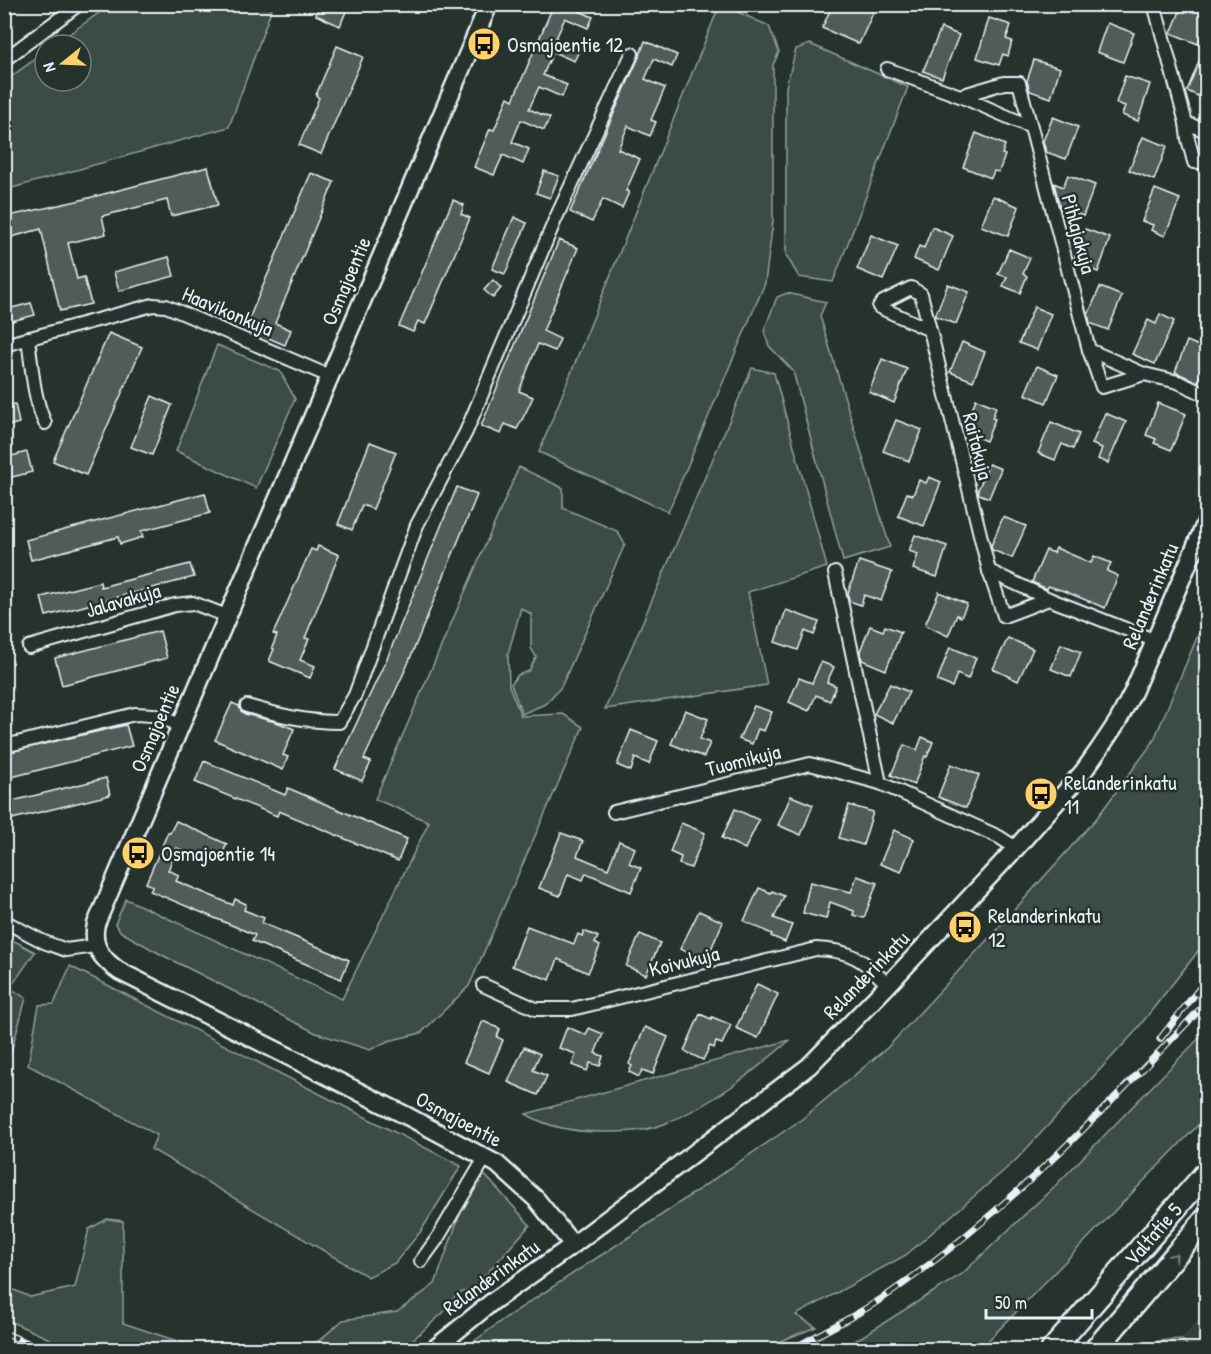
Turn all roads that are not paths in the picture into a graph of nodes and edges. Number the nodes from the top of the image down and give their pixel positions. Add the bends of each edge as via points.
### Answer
1 (79, 4) edge
2 (489, 4) edge
3 (1154, 4) edge
4 (632, 54) dead end
5 (4, 60) edge
6 (886, 69) dead end
7 (960, 96) junction
8 (1186, 123) junction
9 (1031, 127) junction
10 (1206, 131) edge
11 (1206, 162) edge
12 (930, 330) dead end
13 (28, 338) junction
14 (4, 345) edge
15 (1089, 350) junction
16 (1144, 374) junction
17 (329, 376) junction
18 (1206, 395) edge
19 (45, 423) dead end
20 (466, 432) junction
21 (468, 448) dead end
22 (1206, 522) edge
23 (989, 571) junction
24 (835, 573) dead end
25 (1049, 599) junction
26 (227, 616) junction
27 (1156, 641) junction
28 (29, 647) dead end
29 (247, 706) dead end
30 (181, 725) junction
31 (13, 744) dead end
32 (880, 783) junction
33 (614, 812) dead end
34 (1016, 848) junction
35 (4, 921) edge
36 (95, 946) junction
37 (483, 985) dead end
38 (888, 985) junction
39 (485, 1158) junction
40 (1206, 1173) edge
41 (1206, 1219) edge
42 (573, 1245) junction
43 (421, 1261) dead end
44 (433, 1350) edge
45 (1052, 1350) edge
46 (1095, 1350) edge

1 - 5 street
2 - 17 street, Osmajoentie
3 - 8 street
4 - 20 street via 555,220
6 - 7 street
7 - 9 street
7 - 9 street, Pihlajakuja via 1004,83 1019,83
8 - 10 street
8 - 11 street via 1194,162
9 - 15 street, Pihlajakuja
12 - 23 street, Raitakuja
13 - 14 street, Haavikonkuja
13 - 17 street, Haavikonkuja via 153,305 166,306
13 - 19 street via 34,386
15 - 16 street
15 - 16 street, Pihlajakuja via 1102,387
16 - 18 street via 1178,382
17 - 26 street, Osmajoentie
20 - 21 street
20 - 29 street via 417,525 355,695 339,722 287,718
22 - 27 street, Relanderinkatu
23 - 25 street
23 - 25 street, Raitakuja via 1004,616
24 - 32 street
25 - 27 street
26 - 28 street, Jalavakuja via 193,603 175,605
26 - 30 street, Osmajoentie
27 - 34 street, Relanderinkatu via 1128,702 1100,748
30 - 31 street via 153,715 135,714
30 - 36 street, Osmajoentie via 96,924
32 - 33 street, Tuomikuja via 810,764
32 - 34 street, Tuomikuja
34 - 38 street, Relanderinkatu
35 - 36 street via 66,950
36 - 39 street, Osmajoentie via 119,971
37 - 38 street, Koivukuja via 536,1009 572,1009 816,949 851,955
38 - 42 street, Relanderinkatu via 809,1066
39 - 42 street, Osmajoentie via 537,1200
39 - 43 street
40 - 45 highway, Valtatie 5
46 -> 41 highway, Valtatie 5
42 - 44 street, Relanderinkatu

